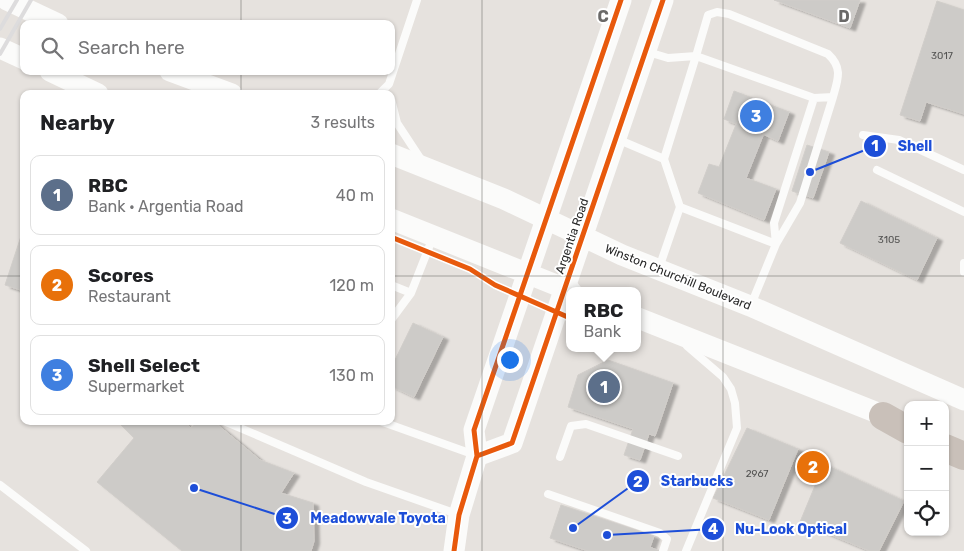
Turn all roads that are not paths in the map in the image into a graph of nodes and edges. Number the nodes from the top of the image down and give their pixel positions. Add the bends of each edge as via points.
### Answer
1 (6, 0) edge
2 (417, 0) edge
3 (621, 0) edge
4 (662, 0) edge
5 (49, 20) edge
6 (0, 48) edge
7 (646, 51) junction
8 (696, 56) junction
9 (20, 57) edge
10 (395, 66) edge
11 (58, 75) edge
12 (181, 75) edge
13 (392, 75) edge
14 (389, 84) junction
15 (90, 90) edge
16 (221, 90) edge
17 (383, 90) edge
18 (390, 90) edge
19 (833, 97) junction
20 (814, 98) junction
21 (395, 115) edge
22 (863, 134) dead end
23 (616, 139) junction
24 (395, 156) edge
25 (664, 159) junction
26 (878, 170) dead end
27 (964, 170) edge
28 (435, 171) junction
29 (680, 207) junction
30 (964, 212) edge
31 (546, 219) junction
32 (395, 221) edge
33 (434, 236) junction
34 (583, 237) junction
35 (776, 244) junction
36 (964, 263) edge
37 (659, 270) junction
38 (964, 272) edge
39 (528, 273) junction
40 (395, 287) edge
41 (569, 287) edge
42 (566, 289) edge
43 (411, 293) junction
44 (566, 295) edge
45 (750, 306) junction
46 (395, 315) edge
47 (641, 319) edge
48 (671, 332) junction
49 (964, 400) edge
50 (895, 420) edge
51 (233, 425) edge
52 (391, 425) edge
53 (949, 437) edge
54 (964, 443) edge
55 (949, 450) edge
56 (477, 456) junction
57 (678, 456) dead end
58 (964, 456) edge
59 (560, 457) dead end
60 (0, 485) edge
61 (548, 494) dead end
62 (458, 515) junction
63 (86, 551) edge
64 (454, 551) edge
65 (663, 551) edge
66 (686, 551) edge

1 - 5 main road
2 - 10 lane
3 - 31 main road
4 - 7 main road, Argentia Road
6 - 9 main road
7 - 8 lane via 668,58
7 - 23 main road, Argentia Road
8 - 19 lane via 708,15 717,12 729,14 828,54 840,73
8 - 20 lane
8 - 25 lane
11 - 15 main road
12 - 16 main road
13 - 14 lane
14 - 17 lane
14 - 18 lane
19 - 20 lane
19 - 35 lane via 800,203
20 - 35 lane via 774,223
21 - 28 lane via 416,154
22 - 27 lane via 899,140
23 - 25 lane
23 - 34 main road, Argentia Road
24 - 28 main road, Winston Churchill Boulevard
25 - 29 lane
26 - 30 lane
28 - 31 main road, Winston Churchill Boulevard
29 - 35 lane
29 - 37 lane
31 - 34 main road, Winston Churchill Boulevard
31 - 39 main road
32 - 33 main road
33 - 39 main road
33 - 43 lane
34 - 37 main road, Winston Churchill Boulevard
34 - 41 main road, Argentia Road
35 - 45 lane
36 - 38 lane
37 - 45 main road, Winston Churchill Boulevard
39 - 42 main road
39 - 56 main road via 474,430
40 - 43 lane
43 - 46 lane
44 - 56 main road, Argentia Road via 512,443
45 - 49 main road, Winston Churchill Boulevard
47 - 48 main road
48 - 50 main road
48 - 66 lane via 723,377 735,403 737,428
51 - 62 lane via 366,482
52 - 56 lane
53 - 54 main road
55 - 58 highway
56 - 62 main road
57 - 59 lane via 586,424 571,426
60 - 63 lane
61 - 65 lane via 660,533 667,539
62 - 64 main road

